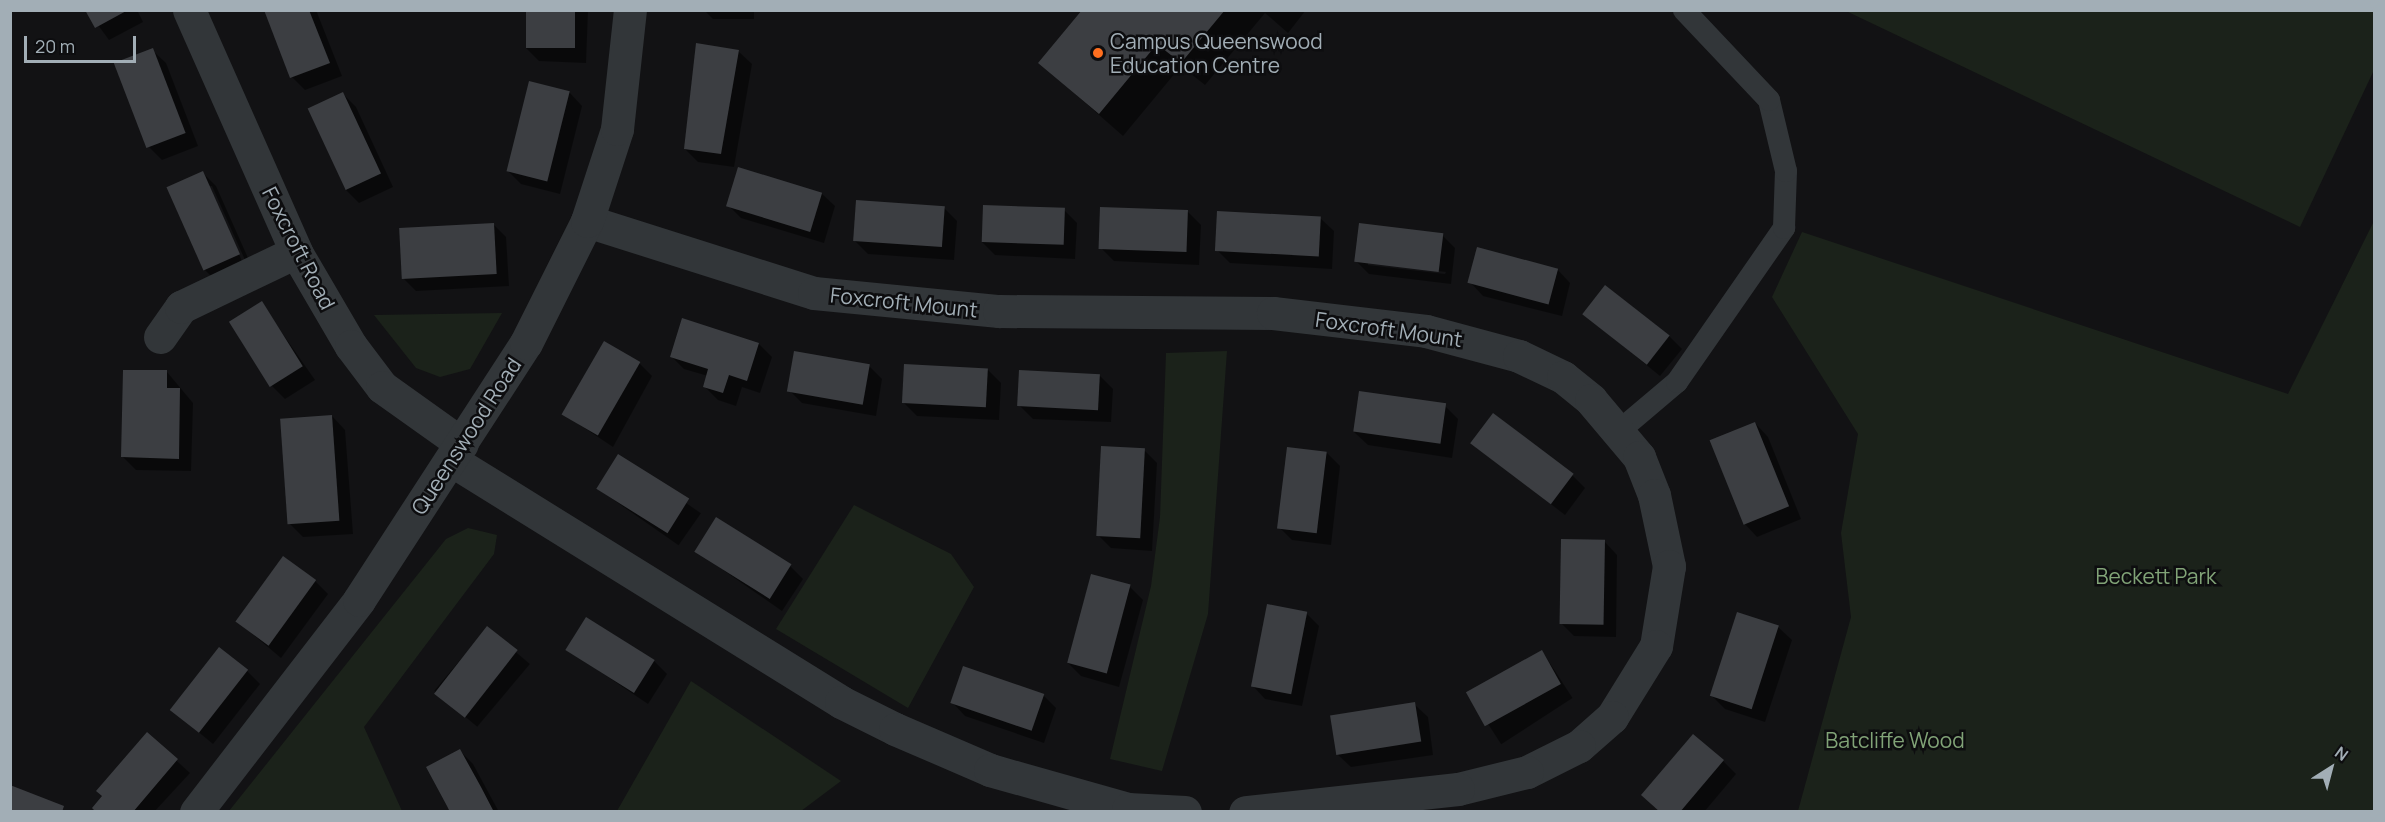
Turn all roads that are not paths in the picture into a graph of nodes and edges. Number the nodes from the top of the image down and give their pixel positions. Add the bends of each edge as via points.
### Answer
1 (189, 10) edge
2 (630, 10) edge
3 (1684, 10) edge
4 (587, 221) junction
5 (296, 252) junction
6 (160, 337) dead end
7 (1619, 431) junction
8 (457, 452) junction
9 (1127, 810) edge
10 (196, 812) edge
11 (1185, 812) edge
12 (1245, 812) edge

1 - 5 street, Foxcroft Road
2 - 4 street, Queenswood Road via 617,129
3 - 7 lane via 1769,100 1786,171 1784,228 1741,298 1677,382
4 - 7 street, Foxcroft Mount via 814,293 999,311 1274,313 1426,331 1519,356 1563,377
4 - 8 street, Queenswood Road via 526,343
5 - 6 street via 181,307
5 - 8 street, Foxcroft Road via 382,387
7 - 12 street, Foxcroft Mount via 1639,457 1654,495 1669,566 1656,646 1612,717 1579,746 1527,772 1458,789
8 - 9 street via 841,702 990,770
8 - 10 street, Queenswood Road via 359,600
9 - 11 street

